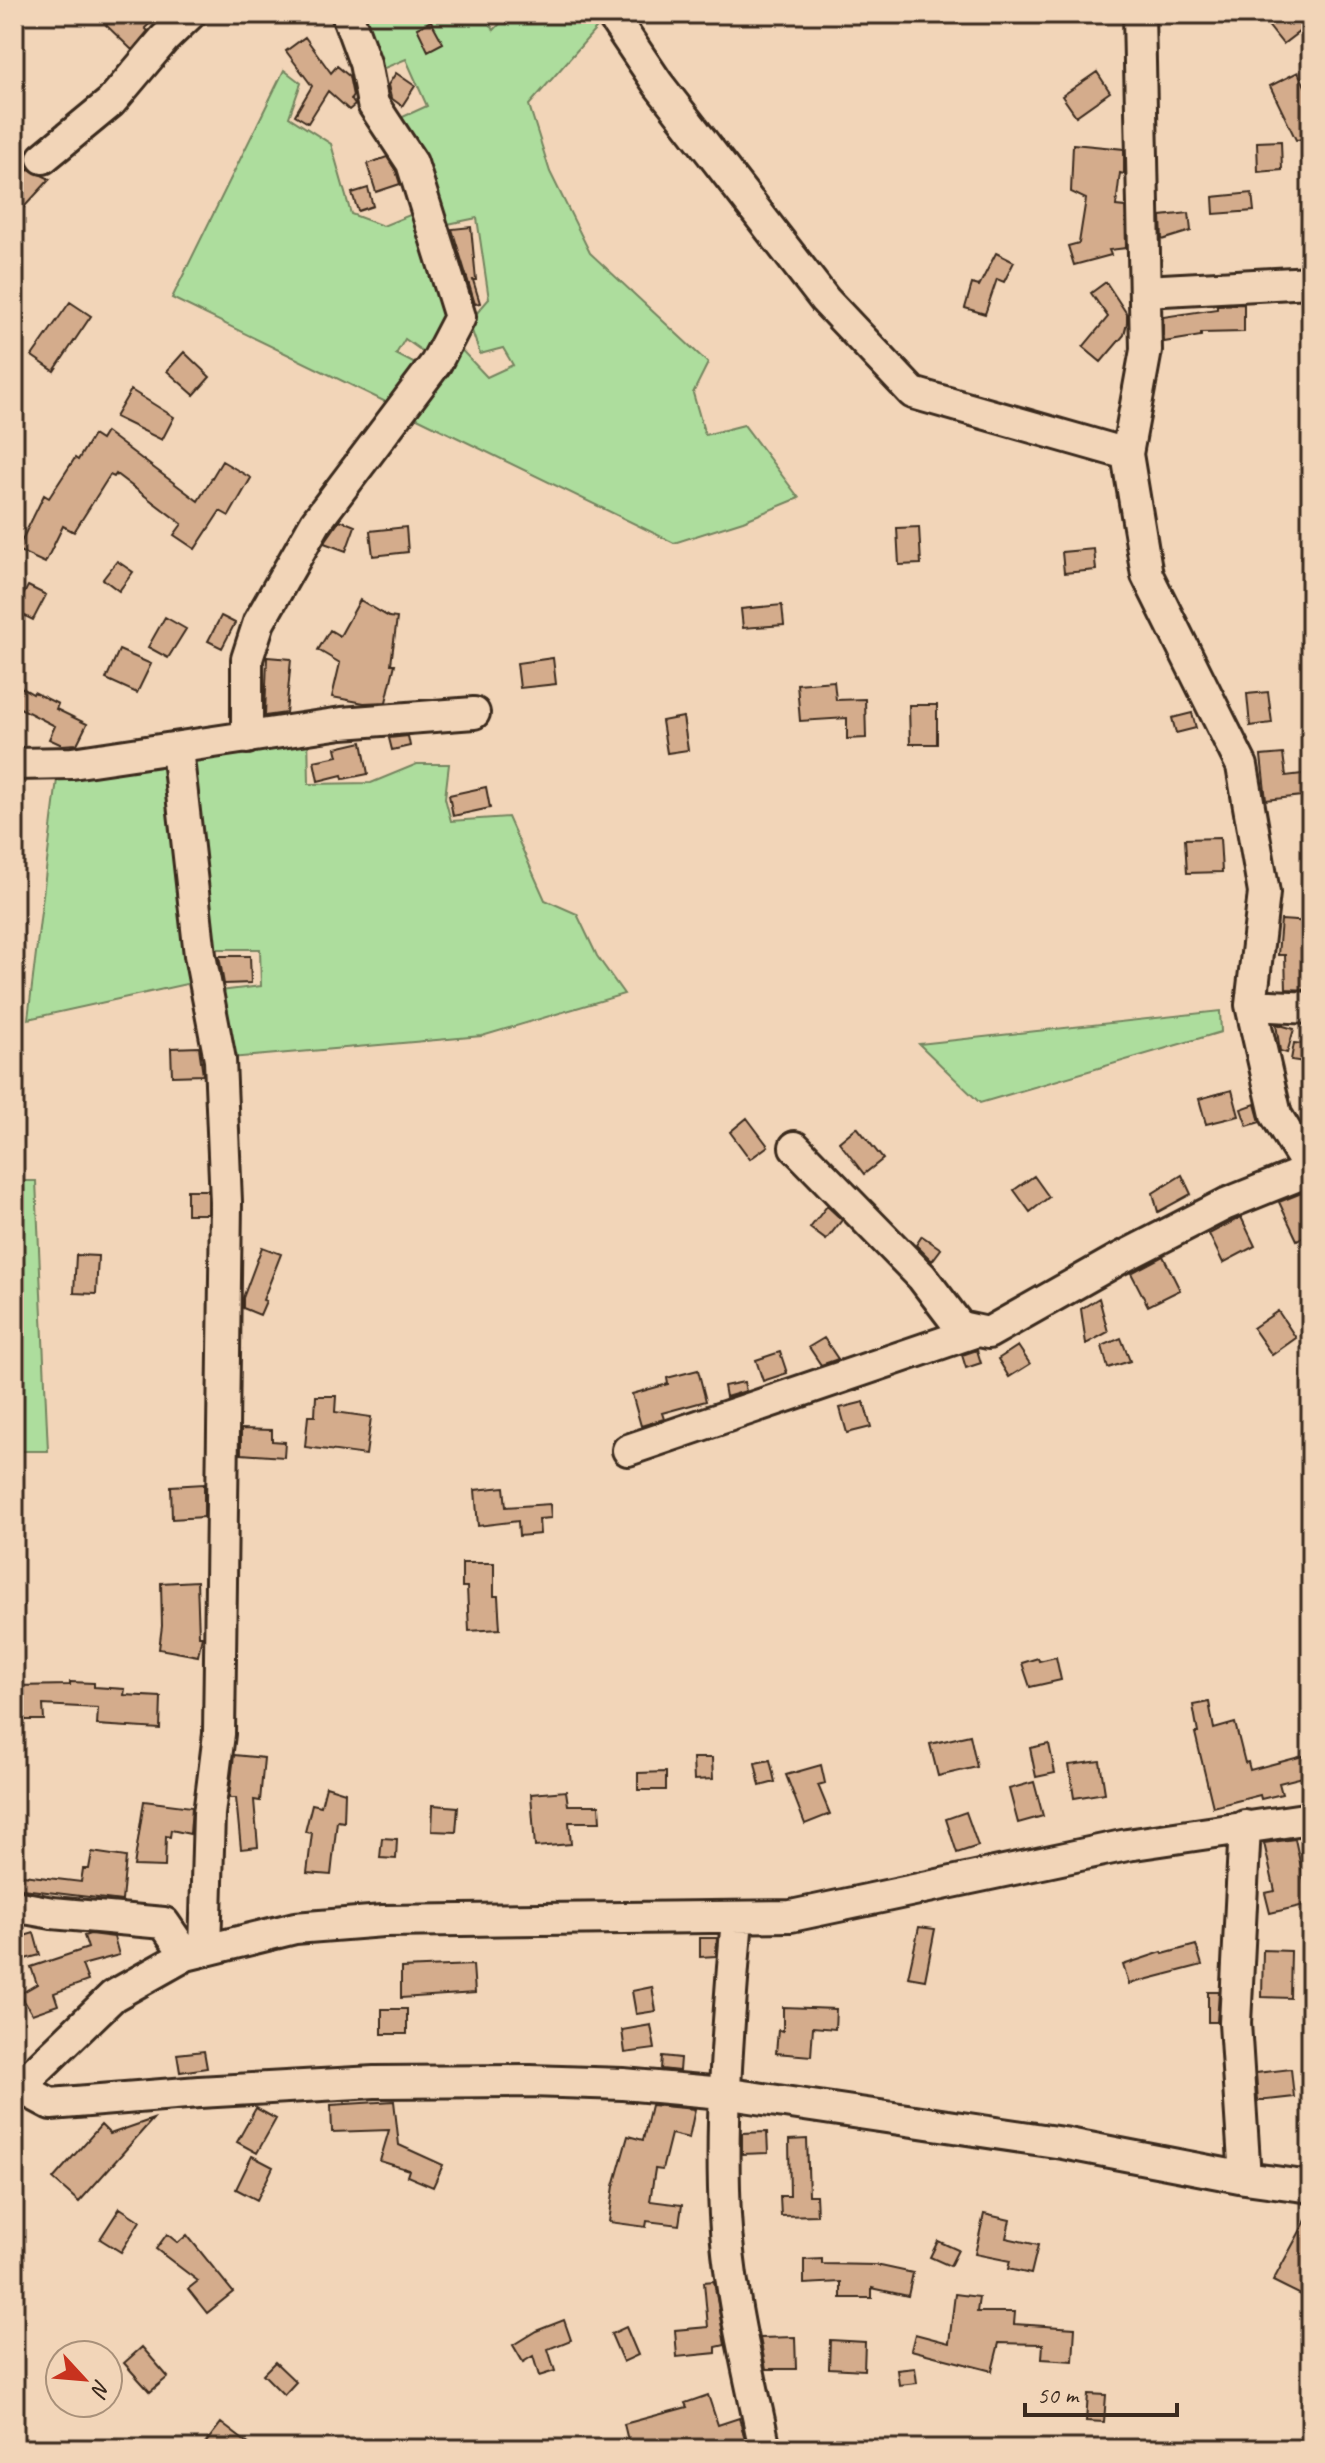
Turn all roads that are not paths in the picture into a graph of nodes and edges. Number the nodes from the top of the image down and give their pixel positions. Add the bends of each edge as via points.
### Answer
1 (190, 14) edge
2 (347, 14) edge
3 (611, 14) edge
4 (1139, 14) edge
5 (43, 158) dead end
6 (1311, 282) edge
7 (1145, 291) junction
8 (1127, 454) junction
9 (474, 713) dead end
10 (247, 738) junction
11 (177, 749) junction
12 (14, 764) edge
13 (1251, 1005) junction
14 (1311, 1008) edge
15 (795, 1147) dead end
16 (1310, 1172) edge
17 (977, 1331) junction
18 (628, 1450) dead end
19 (1311, 1818) edge
20 (1245, 1826) junction
21 (14, 1906) edge
22 (737, 1918) junction
23 (195, 1952) junction
24 (16, 2083) edge
25 (723, 2093) junction
26 (1245, 2178) junction
27 (1311, 2187) edge
28 (765, 2449) edge

1 - 5 street via 111,102
2 - 10 street via 373,104 412,163 460,317 436,363 316,522 259,622 247,659
3 - 8 street via 825,300 913,393
4 - 7 street
6 - 7 street
7 - 8 street via 1146,350
8 - 13 street via 1147,575 1242,766 1264,893
9 - 10 street via 342,723
10 - 11 street
11 - 12 street via 72,763
11 - 23 street via 200,955 220,1060 226,1202 219,1734
13 - 14 street
13 - 16 street via 1276,1115
15 - 17 street via 922,1277 960,1327
16 - 17 street via 1226,1204 988,1333
17 - 18 street
19 - 20 street
20 - 22 street via 1127,1845 791,1916
20 - 26 street via 1235,2023
21 - 23 street via 164,1923
22 - 23 street via 383,1921 295,1928
22 - 25 street
23 - 24 street via 113,1996
24 - 25 street via 51,2104 374,2082 546,2081
25 - 26 street via 1063,2143
25 - 28 street via 732,2285
26 - 27 street

